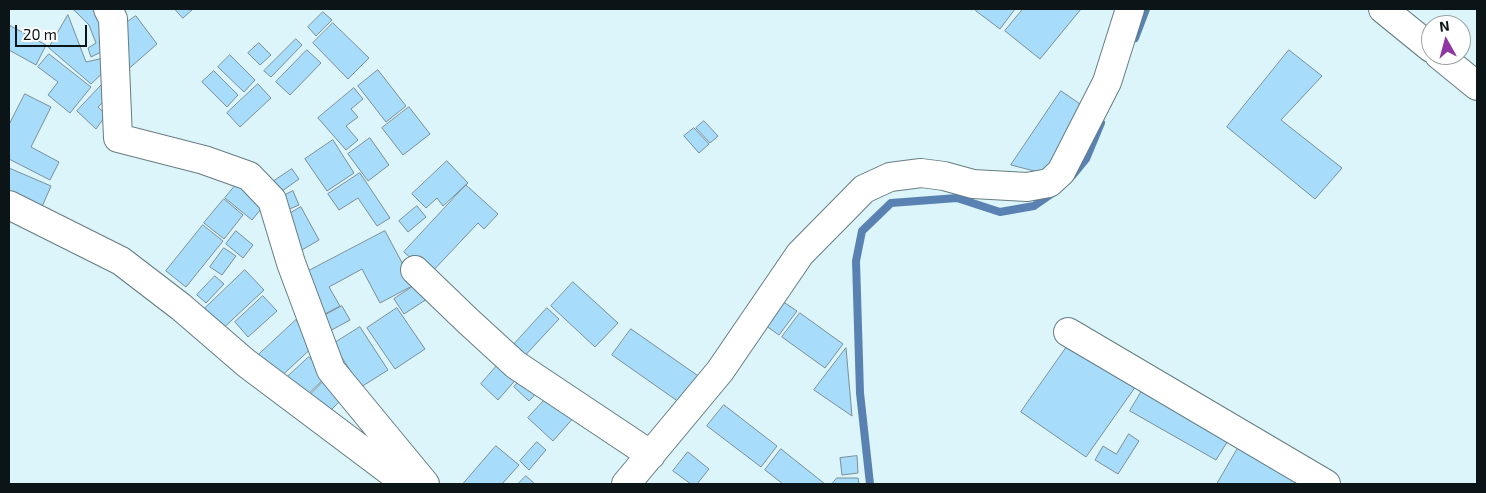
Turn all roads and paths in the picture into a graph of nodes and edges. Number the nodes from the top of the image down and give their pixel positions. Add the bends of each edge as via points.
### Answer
1 (108, 9) edge
2 (1130, 9) edge
3 (1383, 9) edge
4 (1421, 40) edge
5 (1451, 65) edge
6 (1477, 86) edge
7 (9, 205) edge
8 (416, 270) dead end
9 (1068, 332) dead end
10 (651, 456) junction
11 (407, 484) edge
12 (425, 484) edge
13 (626, 484) edge
14 (1326, 484) edge

1 - 12 street via 113,19 118,138 204,160 249,176 272,200 291,263 332,370
2 - 10 street via 1107,82 1061,172 1049,183 1027,187 973,184 921,173 890,176 864,190 800,254 720,371
3 - 4 street
5 - 6 street
7 - 11 street via 121,261 246,363
8 - 10 street via 516,365
9 - 14 street
10 - 13 street

